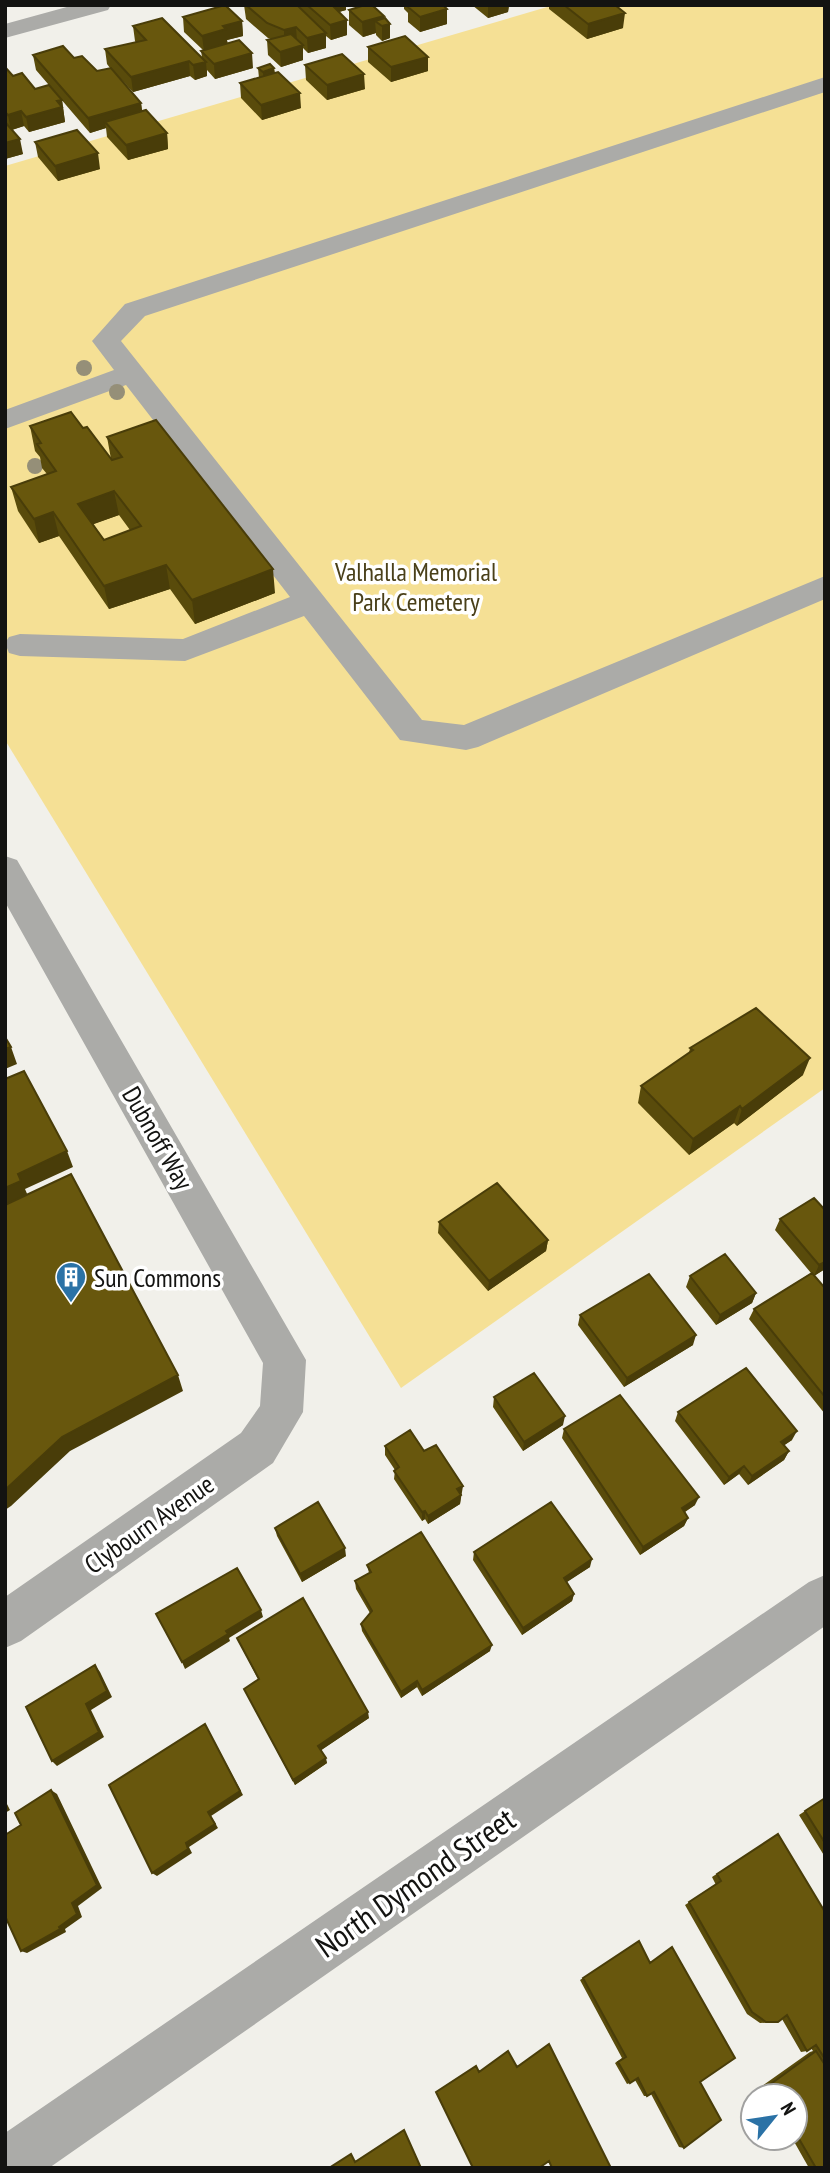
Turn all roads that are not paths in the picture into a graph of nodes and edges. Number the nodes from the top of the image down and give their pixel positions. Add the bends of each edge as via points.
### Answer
1 (100, 5) edge
2 (5, 31) edge
3 (825, 84) edge
4 (132, 373) junction
5 (5, 420) edge
6 (825, 587) edge
7 (312, 601) junction
8 (10, 641) edge
9 (5, 870) edge
10 (281, 1412) joint
11 (825, 1598) edge
12 (5, 1625) edge
13 (5, 2166) edge

1 - 2 street
3 - 4 street via 135,310 106,341
4 - 5 street
4 - 7 street
6 - 7 street via 466,738 412,731
7 - 8 street via 184,650
9 - 10 street, Dubnoff Way via 285,1360
10 - 12 street, Clybourn Avenue via 257,1448
11 - 13 street, North Dymond Street

